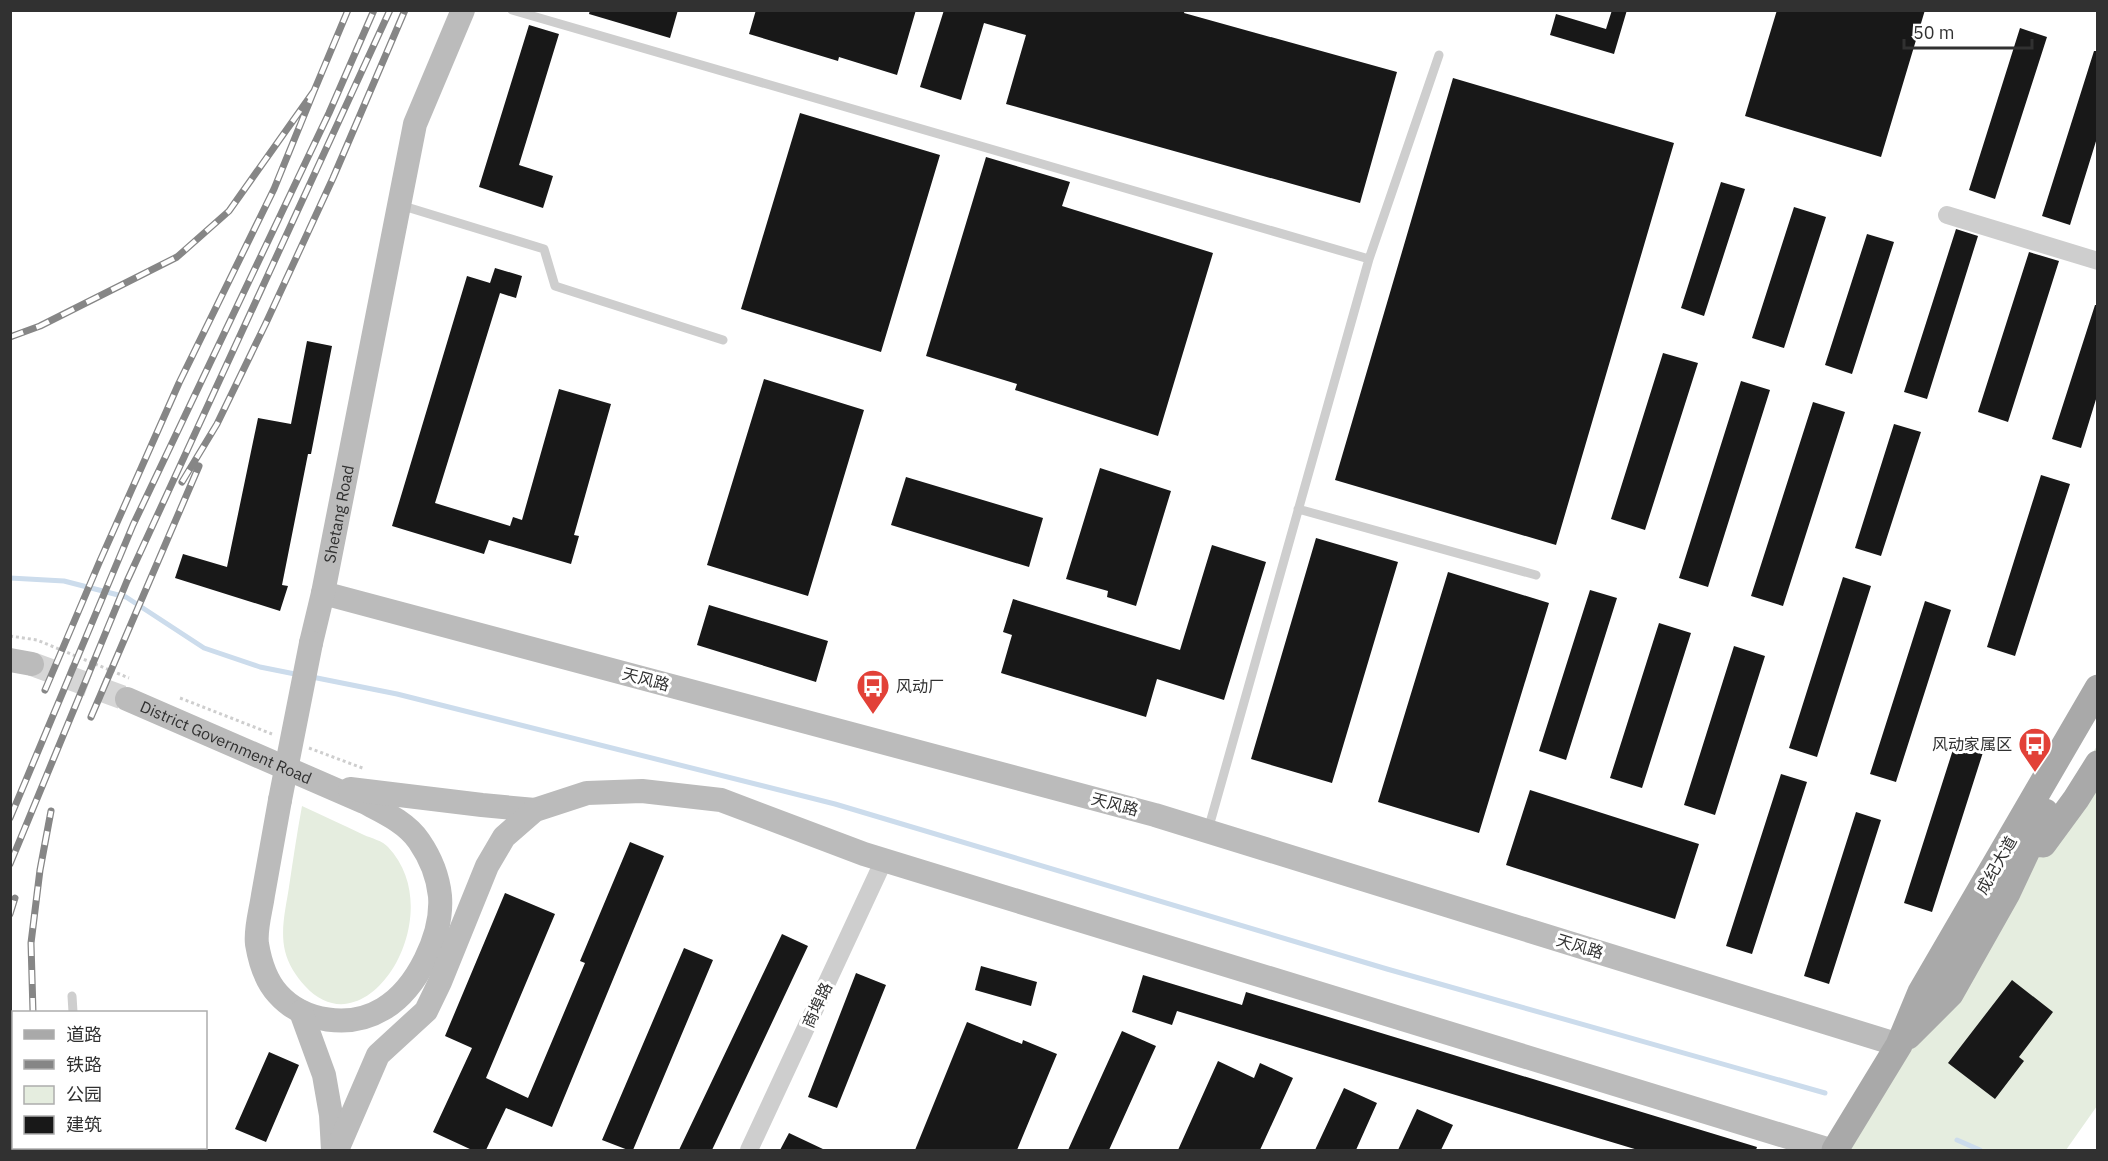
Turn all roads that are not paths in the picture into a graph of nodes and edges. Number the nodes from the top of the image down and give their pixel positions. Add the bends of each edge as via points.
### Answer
1 (463, 10) edge
2 (512, 10) edge
3 (1439, 55) dead end
4 (400, 205) junction
5 (1947, 214) dead end
6 (1369, 259) junction
7 (2097, 261) edge
8 (723, 340) dead end
9 (1298, 509) junction
10 (1536, 575) dead end
11 (323, 593) junction
12 (2097, 688) edge
13 (127, 699) tunnel mouth
14 (2097, 722) edge
15 (2097, 764) edge
16 (327, 786) junction
17 (536, 810) junction
18 (1208, 830) junction
19 (884, 860) junction
20 (2007, 893) junction
21 (72, 996) dead end
22 (383, 1009) junction
23 (73, 1011) edge
24 (301, 1012) junction
25 (1899, 1045) junction
26 (378, 1055) junction
27 (333, 1150) edge
28 (337, 1150) edge
29 (749, 1150) edge
30 (1830, 1150) edge
31 (1835, 1150) edge

1 - 4 main road, Shetang Road via 415,124
2 - 6 lane
3 - 6 lane
4 - 8 lane via 544,249 555,286
4 - 11 main road, Shetang Road
5 - 7 street
6 - 9 lane
9 - 10 lane
9 - 18 lane
11 - 18 main road, 天风路
11 - 24 main road, Shetang Road, bridge via 279,800 257,942 263,970 278,994
12 - 25 main road, 成纪大道 via 1921,992
13 - 16 main road, District Government Road
14 - 20 main road, 成纪大道 via 2042,818
15 - 20 main road
16 - 17 main road
16 - 22 main road via 395,818 418,839 434,866 440,897 437,928 424,964 404,991
17 - 19 main road via 587,793 642,790 721,800
17 - 26 main road via 504,837 487,866 426,1011
18 - 25 main road, 天风路
19 - 29 street, 商埠路
19 - 30 main road
20 - 25 main road, 成纪大道 via 1950,994
21 - 23 lane
22 - 24 main road via 356,1020 328,1021
22 - 26 main road
24 - 27 main road via 324,1075
25 - 31 main road, 成纪大道
26 - 28 main road

